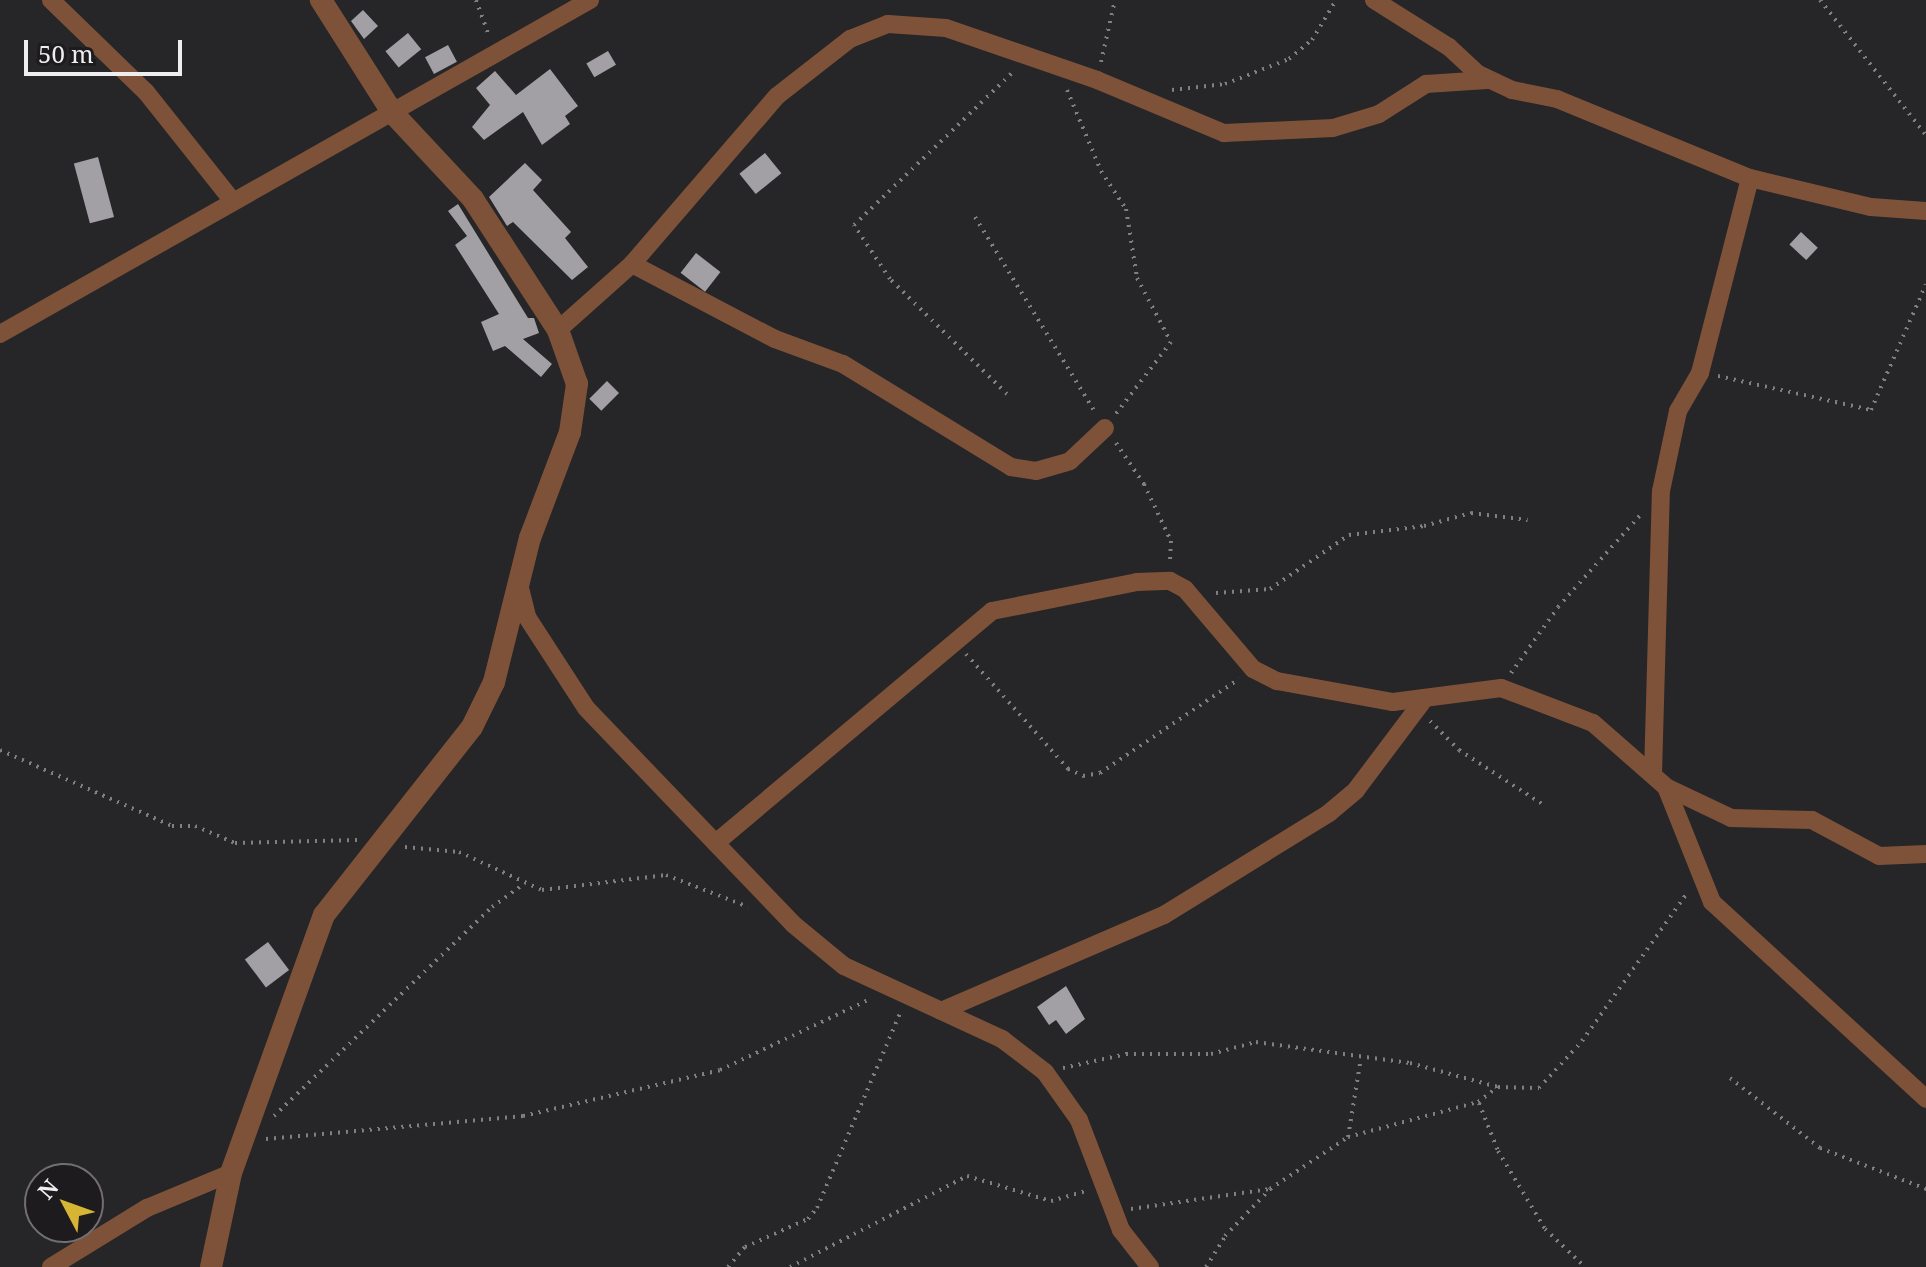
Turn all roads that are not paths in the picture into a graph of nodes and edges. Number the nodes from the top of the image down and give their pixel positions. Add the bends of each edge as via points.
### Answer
1 (51, 0) edge
2 (321, 0) edge
3 (590, 0) edge
4 (1374, 0) edge
5 (1487, 80) junction
6 (392, 112) junction
7 (1750, 178) junction
8 (232, 200) junction
9 (1926, 211) edge
10 (632, 264) junction
11 (558, 330) junction
12 (0, 334) edge
13 (1105, 428) road end
14 (520, 588) junction
15 (1419, 706) junction
16 (1659, 780) junction
17 (718, 841) junction
18 (1926, 854) edge
19 (941, 1011) junction
20 (1926, 1099) edge
21 (231, 1173) junction
22 (51, 1267) edge
23 (211, 1267) edge
24 (1150, 1267) edge

1 - 8 street via 146,92
2 - 6 street
3 - 6 street
4 - 5 street
5 - 7 street via 1610,119
5 - 10 street via 1426,84 1379,114 1333,128 1247,132 1199,126 1029,56 914,22 888,24 850,39 777,96
6 - 8 street
6 - 11 street via 473,199
7 - 9 street via 1871,207
7 - 16 street via 1700,373 1678,411 1661,491
8 - 12 street
10 - 11 street
10 - 13 street via 775,339 843,364 1011,467 1036,471 1070,461
11 - 14 street via 577,384 570,432 530,538
14 - 17 street via 527,617 586,708
14 - 21 street via 482,710 324,915
15 - 16 street via 1501,688 1593,723
15 - 17 street via 1309,690 1253,669 1178,585 1018,603 992,611 954,641
15 - 19 street via 1356,790 1329,813 1164,915
16 - 18 street via 1731,818 1812,820 1879,856
16 - 20 street via 1712,902
17 - 19 street via 793,924 886,990
19 - 24 street via 1002,1039 1045,1072 1079,1120 1113,1212
21 - 22 street via 147,1208
21 - 23 street

